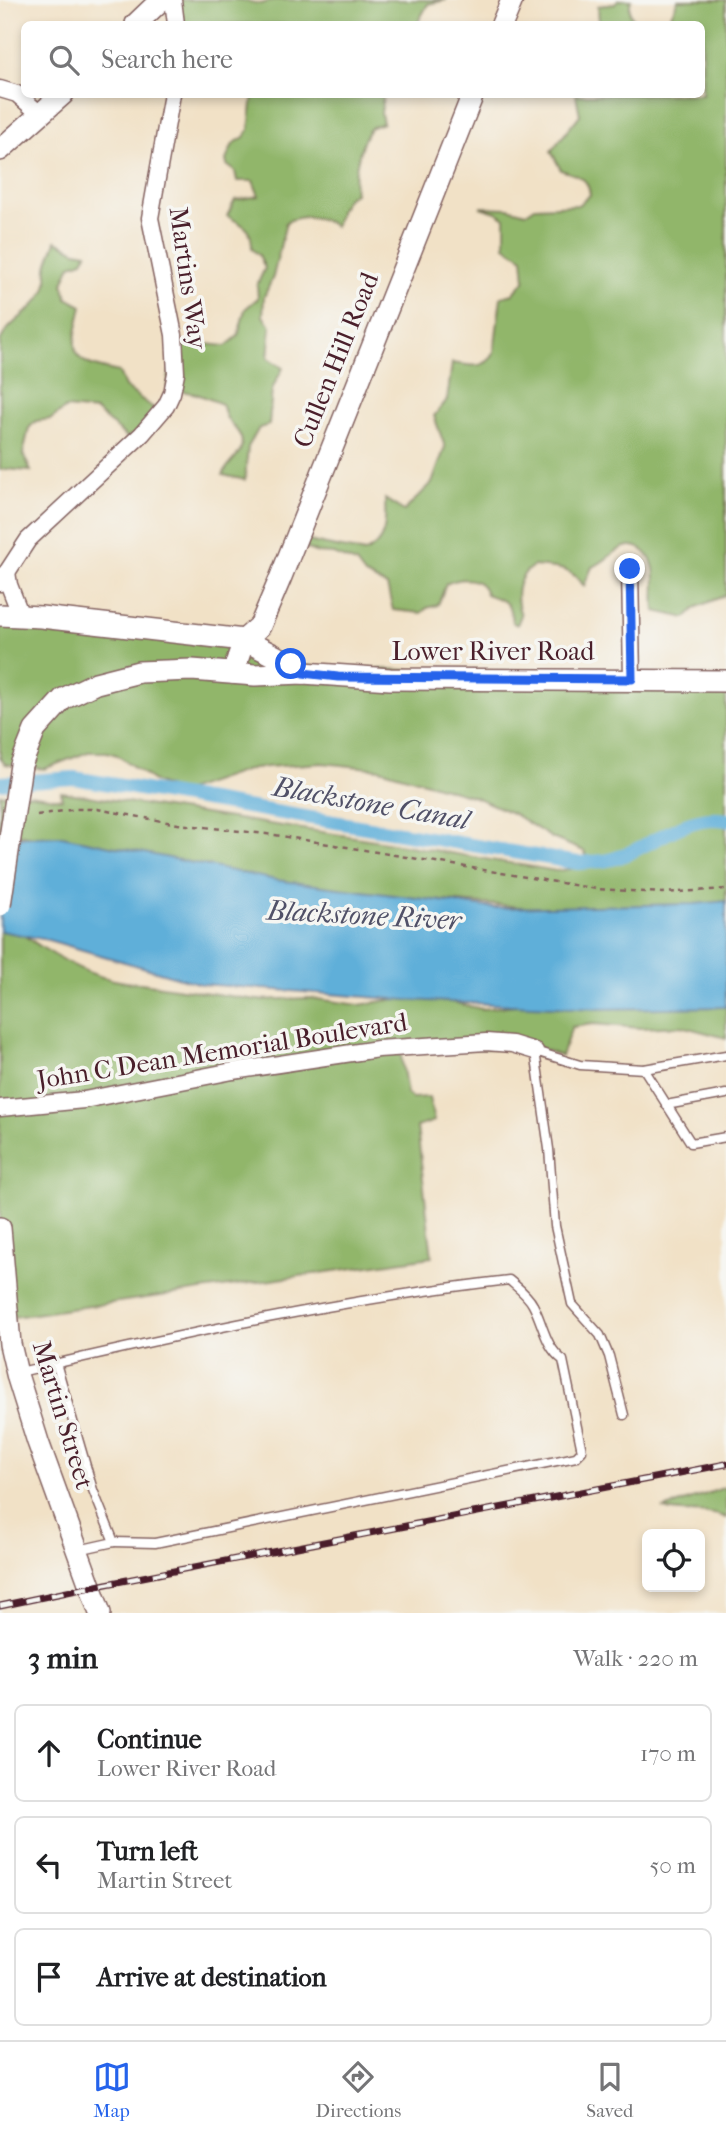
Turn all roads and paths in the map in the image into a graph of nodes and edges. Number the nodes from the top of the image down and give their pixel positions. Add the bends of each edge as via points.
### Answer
1 (161, 0) edge
2 (173, 0) edge
3 (512, 0) edge
4 (139, 21) edge
5 (176, 21) edge
6 (503, 21) edge
7 (0, 89) edge
8 (21, 98) edge
9 (22, 98) edge
10 (59, 98) edge
11 (171, 98) edge
12 (471, 98) edge
13 (41, 115) junction
14 (0, 150) edge
15 (630, 569) dead end
16 (4, 577) edge
17 (11, 616) edge
18 (244, 640) junction
19 (233, 673) junction
20 (303, 673) junction
21 (632, 679) junction
22 (726, 681) edge
23 (37, 815) dead end
24 (726, 889) edge
25 (0, 905) edge
26 (535, 1051) junction
27 (726, 1055) edge
28 (644, 1069) junction
29 (726, 1094) edge
30 (666, 1105) junction
31 (0, 1108) edge
32 (726, 1137) edge
33 (0, 1228) edge
34 (56, 1363) junction
35 (17, 1372) junction
36 (624, 1415) dead end
37 (114, 1542) junction
38 (78, 1550) junction
39 (100, 1613) edge

1 - 4 street
2 - 5 street
3 - 6 street
7 - 8 street
9 - 13 street
10 - 13 street
11 - 16 street, Martins Way via 150,218 177,353 172,393 142,434 28,540
12 - 18 street, Cullen Hill Road via 275,591 260,626
13 - 14 street
15 - 21 street
16 - 17 street, Martins Way via 9,585
17 - 18 street, Lower River Road
18 - 19 street
18 - 20 street, Lower River Road
19 - 20 street, Lower River Road
19 - 25 street, Lower River Road, bridge via 158,671 108,679 63,699 35,730 21,765
20 - 21 street, Lower River Road via 390,679
21 - 22 street, Lower River Road
23 - 24 path via 105,810 597,890 662,893
26 - 28 lane via 580,1065
26 - 31 street, John C Dean Memorial Boulevard via 486,1042 378,1049 84,1100
26 - 36 lane via 555,1226 572,1304 600,1335
27 - 28 lane
28 - 30 lane
29 - 30 lane
30 - 32 lane via 691,1143
33 - 35 street, Martin Street via 10,1344
34 - 35 lane
34 - 37 lane via 93,1490
34 - 37 lane via 274,1316 509,1280 532,1302 556,1355 563,1360 582,1451 576,1457 155,1543
35 - 38 street, Martin Street
37 - 38 lane
38 - 39 street, Martin Street

